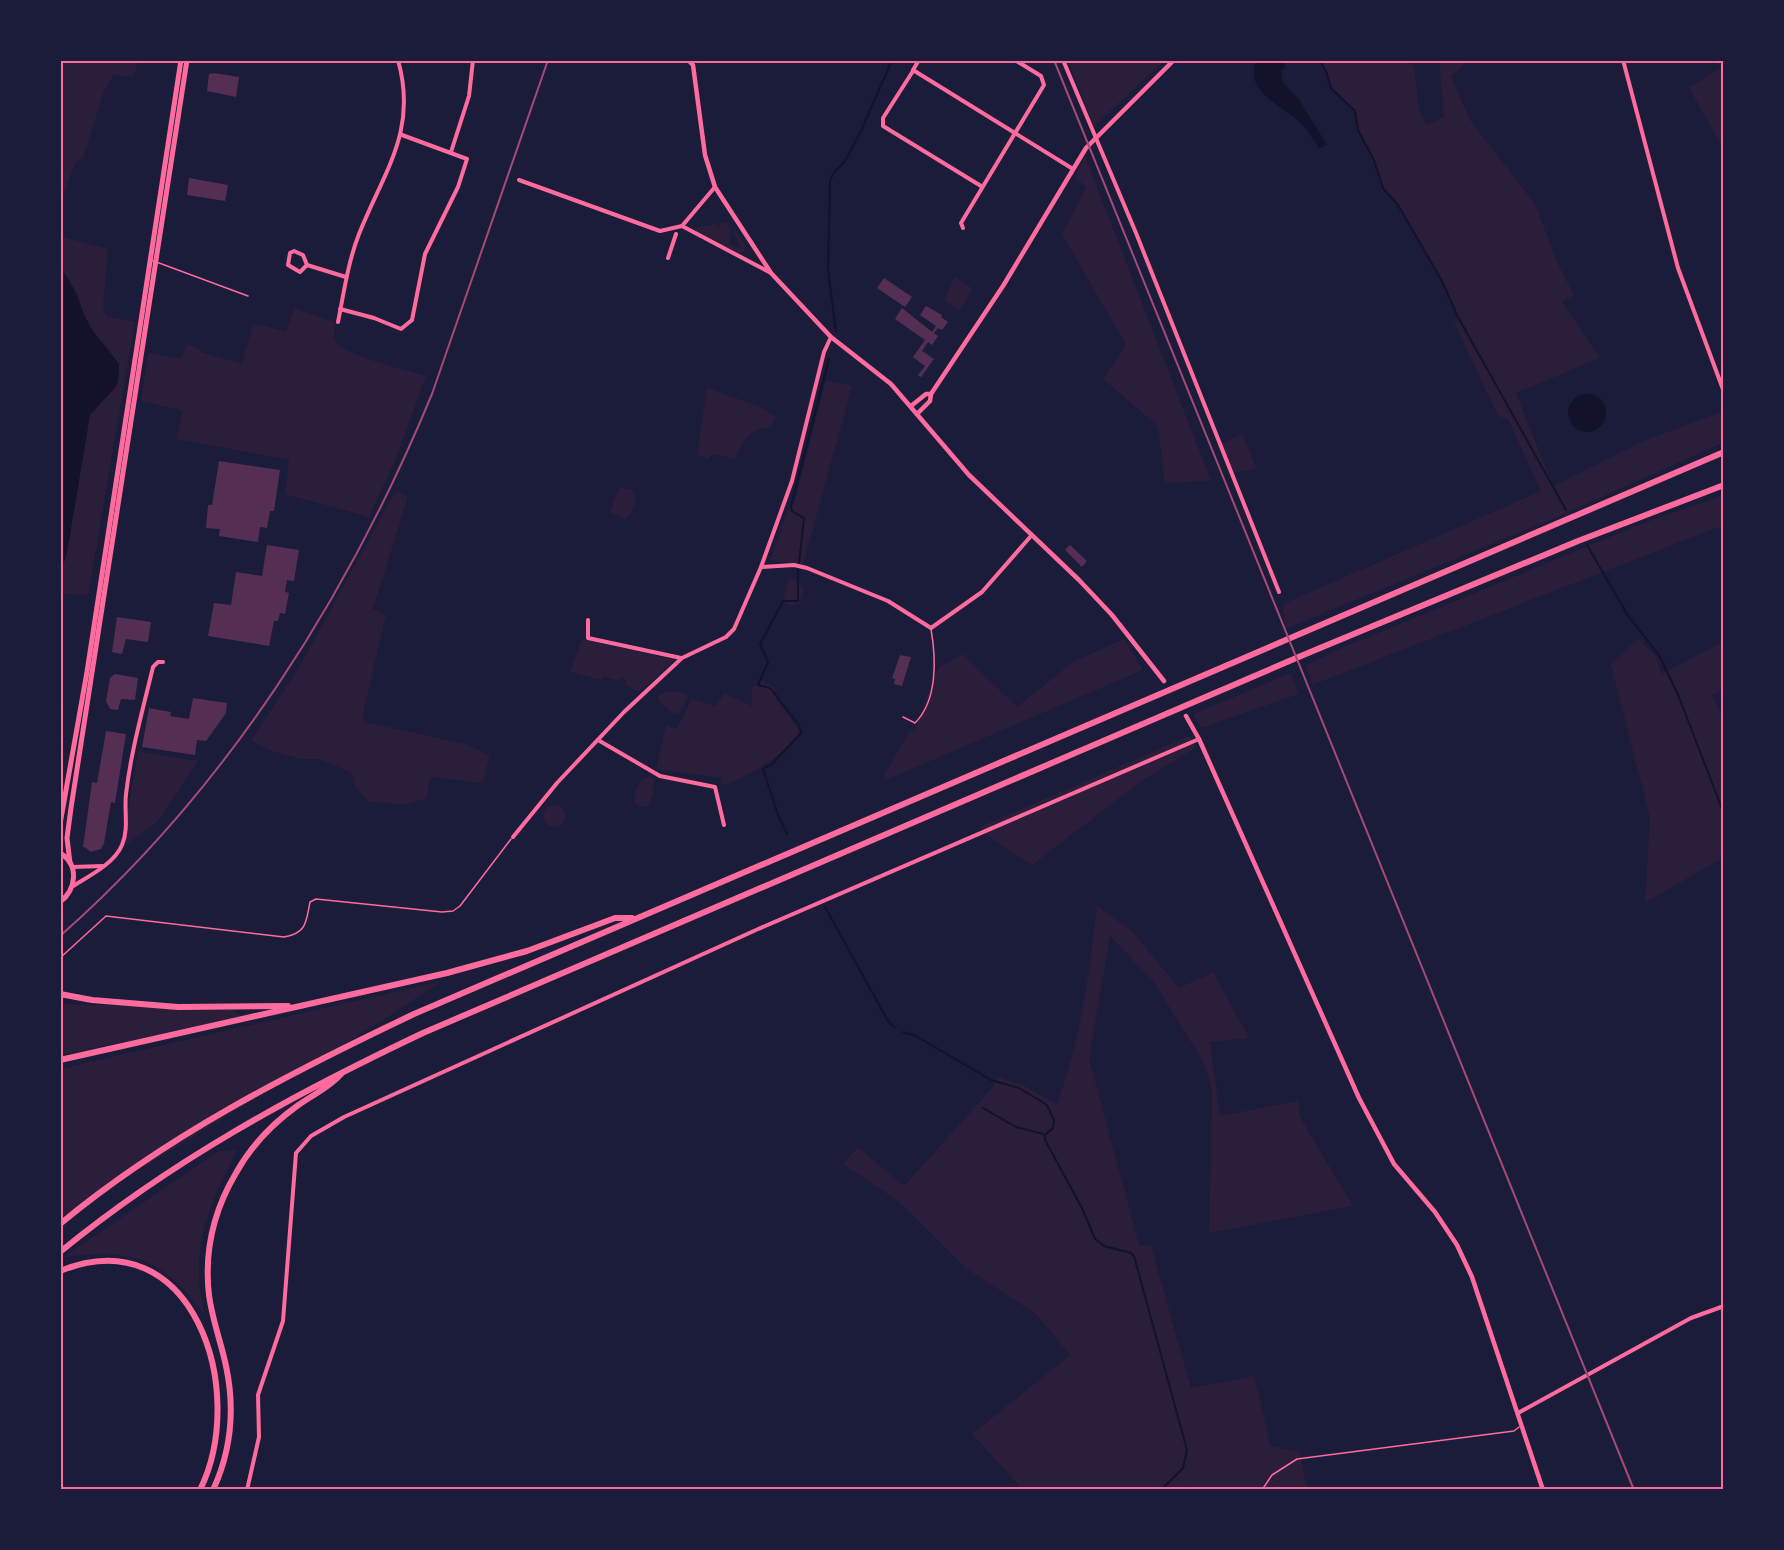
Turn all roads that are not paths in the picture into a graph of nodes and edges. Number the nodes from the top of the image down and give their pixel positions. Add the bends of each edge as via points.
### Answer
1 (182, 60) edge
2 (188, 60) edge
3 (398, 60) edge
4 (473, 60) edge
5 (919, 60) edge
6 (1015, 60) edge
7 (1063, 60) edge
8 (1174, 60) edge
9 (1623, 60) edge
10 (691, 62) edge
11 (913, 70) junction
12 (1015, 133) junction
13 (402, 135) junction
14 (1095, 139) junction
15 (451, 152) junction
16 (1074, 169) junction
17 (519, 180) dead end
18 (981, 186) junction
19 (715, 187) junction
20 (682, 226) junction
21 (963, 228) dead end
22 (676, 234) dead end
23 (668, 258) dead end
24 (153, 261) junction
25 (307, 265) junction
26 (771, 273) junction
27 (346, 277) junction
28 (248, 296) dead end
29 (340, 309) junction
30 (338, 322) dead end
31 (831, 338) junction
32 (1724, 392) edge
33 (931, 394) junction
34 (911, 406) junction
35 (917, 414) junction
36 (1724, 452) edge
37 (1724, 485) edge
38 (1031, 536) junction
39 (761, 567) junction
40 (1279, 592) dead end
41 (588, 620) dead end
42 (931, 628) junction
43 (682, 658) junction
44 (163, 662) dead end
45 (1164, 681) dead end
46 (1186, 716) dead end
47 (903, 717) dead end
48 (1199, 739) junction
49 (598, 740) junction
50 (60, 824) edge
51 (724, 825) dead end
52 (513, 837) joint
53 (60, 854) edge
54 (71, 865) junction
55 (103, 866) junction
56 (73, 886) junction
57 (60, 904) edge
58 (635, 918) junction
59 (60, 958) edge
60 (60, 994) edge
61 (310, 1004) junction
62 (60, 1060) edge
63 (343, 1071) junction
64 (60, 1224) edge
65 (60, 1252) edge
66 (60, 1271) edge
67 (1724, 1306) edge
68 (1518, 1413) junction
69 (1523, 1425) junction
70 (200, 1490) edge
71 (213, 1490) edge
72 (247, 1490) edge
73 (1262, 1490) edge
74 (1543, 1490) edge

1 - 24 main road
2 - 24 main road
3 - 13 street via 403,91
4 - 15 street via 469,96
5 - 11 street
6 - 12 street via 1045,82
7 - 14 street
8 - 14 street
9 - 32 street via 1678,268
10 - 19 street via 705,155
11 - 12 street
11 - 18 street via 883,118 883,126
12 - 16 street
12 - 18 street
13 - 15 street
13 - 27 street via 360,233
14 - 16 street
14 - 40 street
15 - 29 street via 467,159 466,164 425,254 410,324 401,329
16 - 33 street
17 - 20 street via 660,231
18 - 21 street via 961,223
19 - 20 street
19 - 26 street
20 - 26 street
22 - 23 street
24 - 28 lane
24 - 50 main road
24 - 54 main road via 71,808
25 - 25 street via 303,255 290,253 291,269 300,272
25 - 27 street
26 - 31 street
27 - 29 street
29 - 30 street
31 - 34 street via 891,384
31 - 39 street via 824,352 792,481
33 - 34 street
33 - 35 street via 930,401
34 - 35 street
35 - 38 street via 969,475
36 - 58 highway
37 - 63 highway via 1282,664 592,959
38 - 42 street via 982,592
38 - 45 street via 1112,615
39 - 42 street via 807,568 888,601
39 - 43 street via 734,629 726,637
41 - 43 street via 588,638
42 - 47 lane via 935,656 927,703 915,723
43 - 49 street
44 - 55 street via 153,667 137,735 122,847
46 - 48 street
48 - 68 street via 1359,1098 1394,1164 1457,1245 1472,1277
48 - 72 street via 756,930 310,1136 296,1152 283,1321 258,1395 259,1437
49 - 51 street via 660,776 715,787
49 - 52 street
52 - 59 lane via 453,910 316,898 310,902 307,925 302,932 284,937 106,916
53 - 54 main road
54 - 55 street
54 - 56 main road
55 - 56 street
56 - 57 main road
58 - 61 highway via 615,918 527,951
58 - 64 highway via 414,1014 260,1091 163,1149
60 - 61 highway via 178,1007
61 - 62 highway
63 - 65 highway via 174,1168
63 - 71 highway via 333,1083 298,1105 263,1136 236,1172 218,1210 209,1246 208,1282 211,1312 229,1382 231,1425
66 - 70 highway via 104,1262 138,1268 166,1283 190,1309 208,1344 218,1393 218,1440
67 - 68 street via 1691,1318
68 - 69 street
69 - 73 lane via 1514,1431 1297,1459 1272,1475
69 - 74 street

